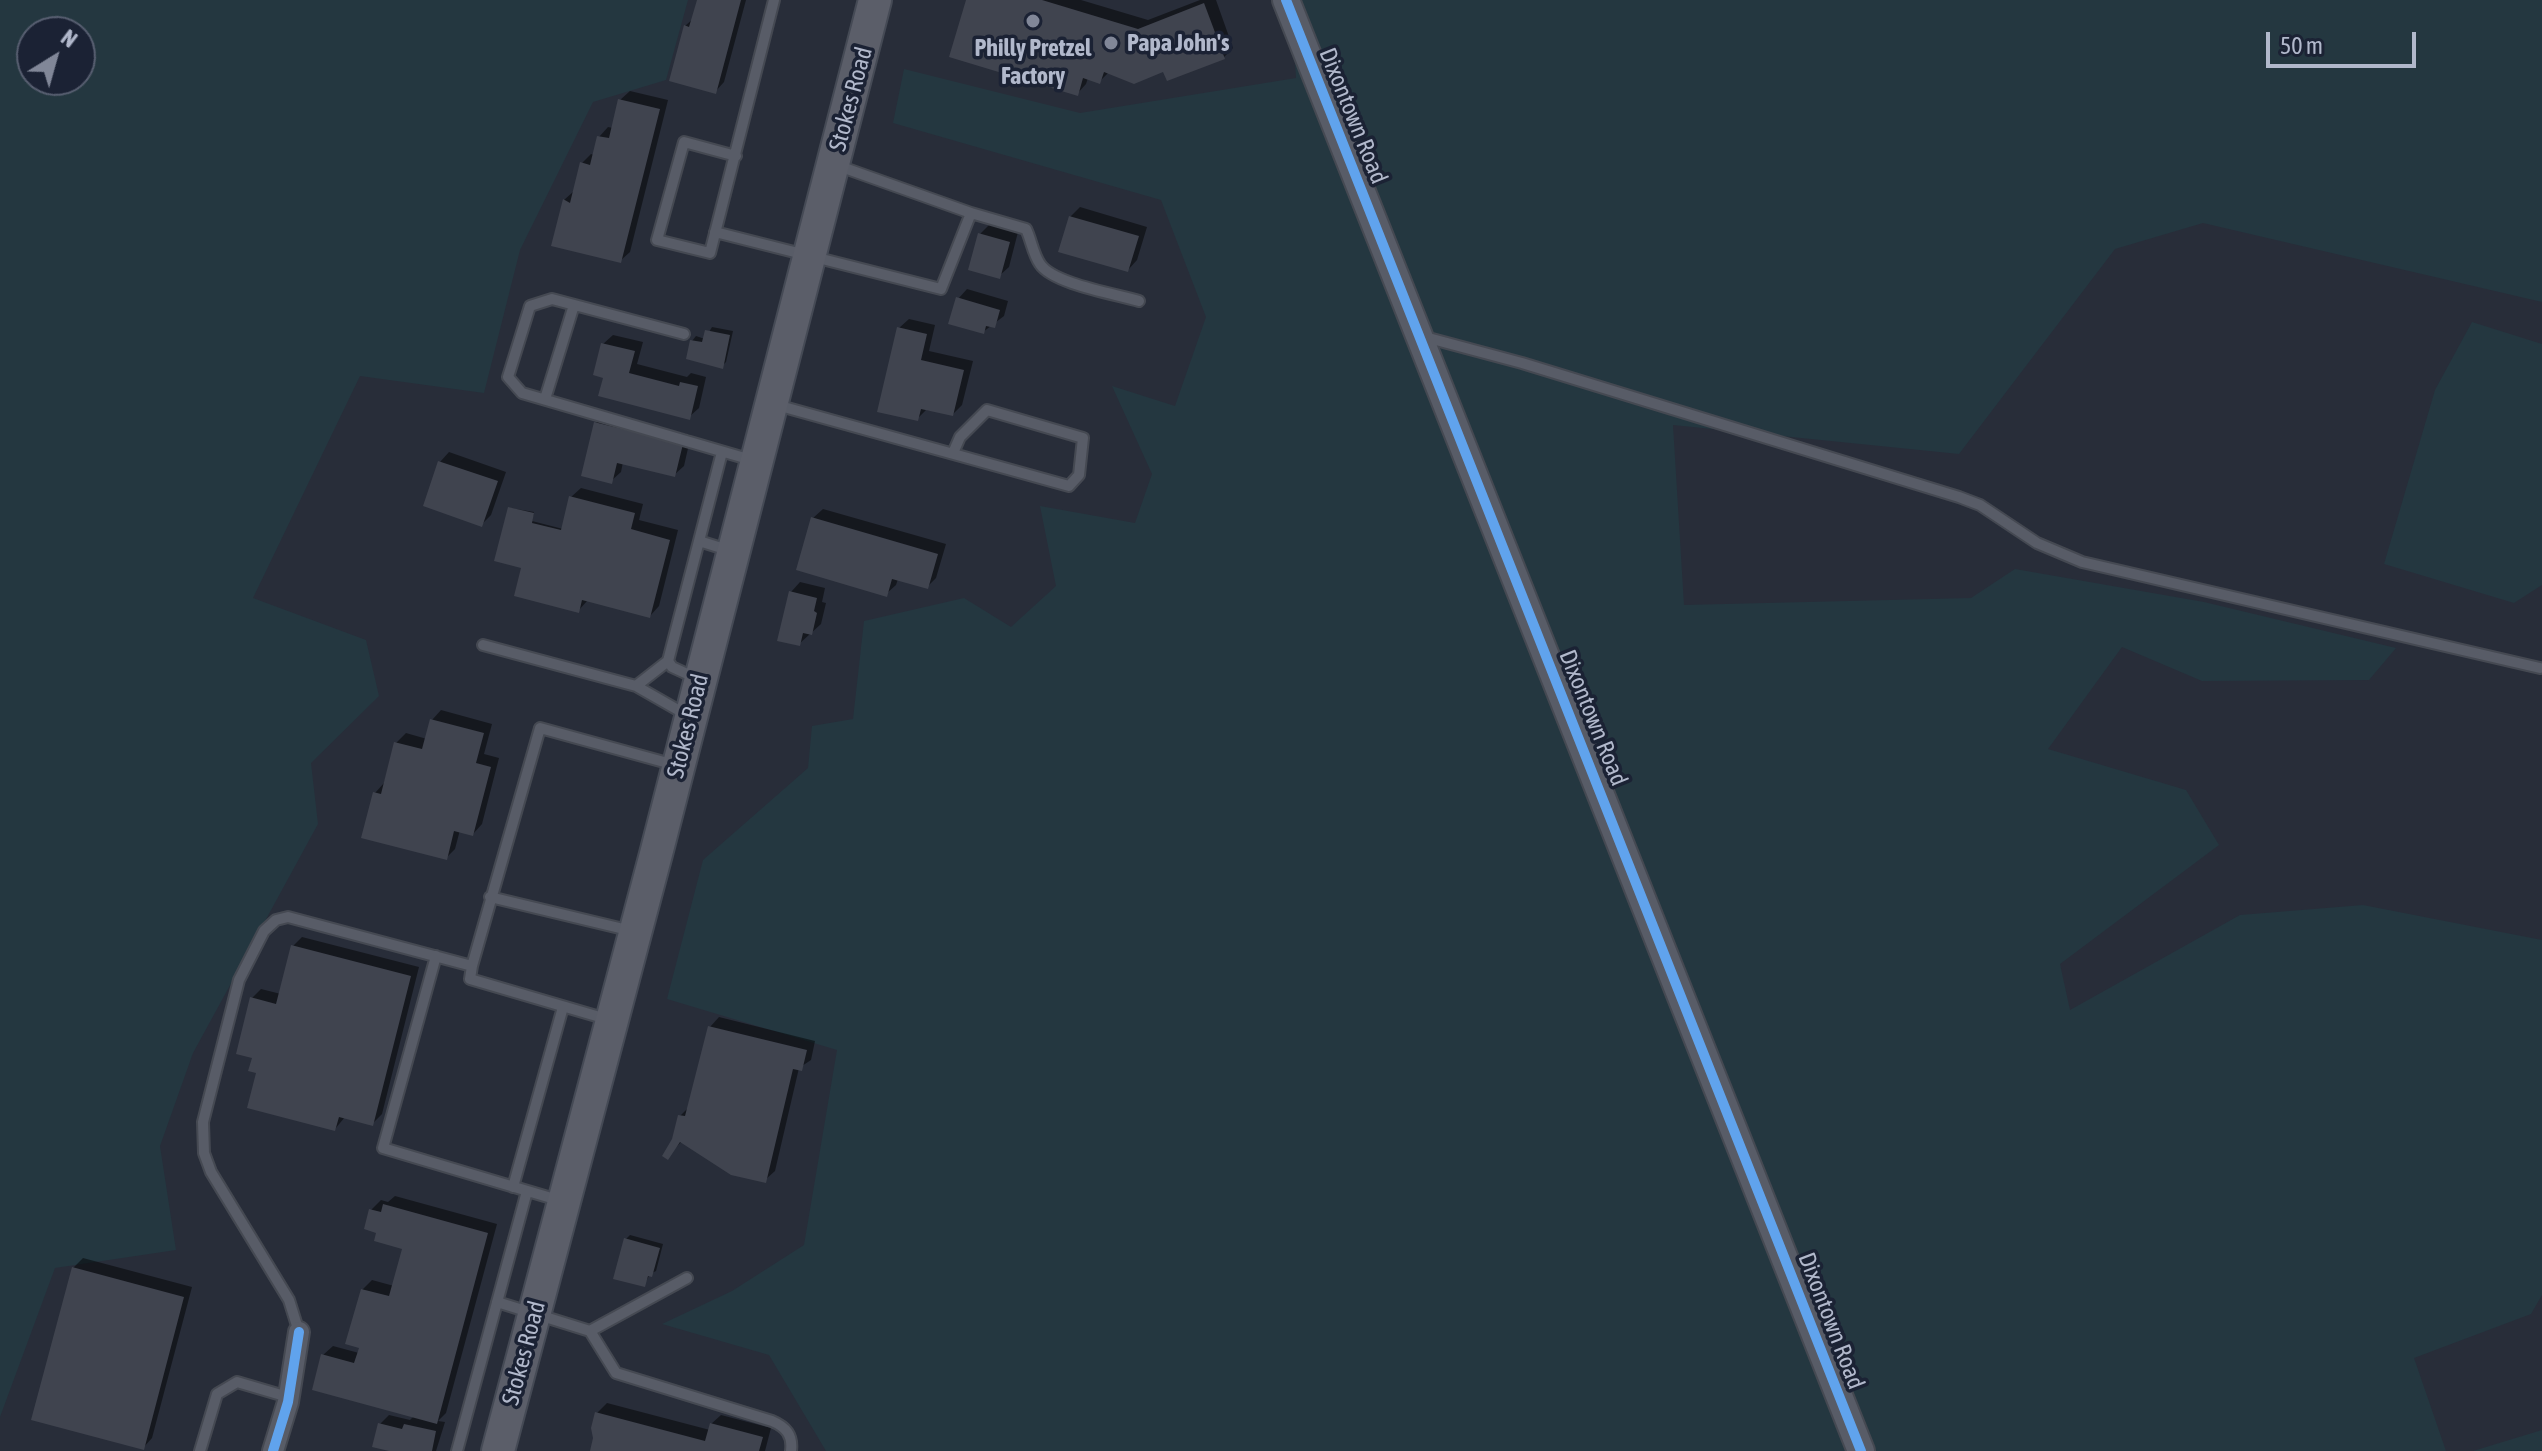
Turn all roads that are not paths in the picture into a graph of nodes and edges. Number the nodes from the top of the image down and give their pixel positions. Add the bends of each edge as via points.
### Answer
1 (774, 0) edge
2 (875, 0) edge
3 (1286, 0) edge
4 (736, 156) junction
5 (834, 164) junction
6 (971, 213) junction
7 (715, 232) junction
8 (810, 256) junction
9 (1139, 301) dead end
10 (574, 305) junction
11 (684, 334) dead end
12 (1419, 336) junction
13 (545, 399) junction
14 (772, 404) junction
15 (722, 452) junction
16 (953, 453) junction
17 (756, 462) junction
18 (699, 541) junction
19 (733, 551) junction
20 (483, 645) dead end
21 (668, 661) junction
22 (2540, 668) edge
23 (701, 680) junction
24 (636, 686) junction
25 (691, 717) junction
26 (678, 766) junction
27 (490, 897) junction
28 (634, 932) junction
29 (436, 956) junction
30 (472, 966) junction
31 (563, 1007) junction
32 (611, 1021) junction
33 (513, 1187) junction
34 (527, 1191) junction
35 (563, 1202) junction
36 (687, 1278) dead end
37 (497, 1302) junction
38 (534, 1312) junction
39 (590, 1331) junction
40 (299, 1332) joint
41 (288, 1397) junction
42 (200, 1451) edge
43 (273, 1451) edge
44 (457, 1451) edge
45 (498, 1451) edge
46 (791, 1451) edge
47 (1861, 1451) edge

1 - 4 lane
2 - 5 main road, Stokes Road
3 - 12 street, Dixontown Road
4 - 7 lane
4 - 7 lane via 684,142 657,240 710,253
5 - 6 lane
5 - 8 main road, Stokes Road
6 - 8 lane via 941,289
6 - 9 lane via 1026,229 1046,271
7 - 8 lane
8 - 14 main road, Stokes Road
10 - 11 lane
10 - 13 lane
10 - 13 lane via 541,302 530,306 525,320 508,377 522,393
12 - 22 lane via 1945,492 1980,505 2037,543 2082,562
12 - 47 street, Dixontown Road
13 - 15 lane
14 - 16 lane
14 - 17 main road, Stokes Road
15 - 17 lane
15 - 18 lane
16 - 16 lane via 1069,486 1079,475 1083,438 987,410 960,437
17 - 19 main road, Stokes Road
18 - 19 lane
18 - 21 lane
19 - 23 main road, Stokes Road
20 - 24 lane
21 - 23 lane
21 - 24 lane
23 - 25 main road, Stokes Road
24 - 25 lane
25 - 26 main road, Stokes Road
26 - 27 lane via 540,728
26 - 28 main road, Stokes Road
27 - 28 lane
27 - 30 lane
28 - 32 main road, Stokes Road
29 - 30 lane
29 - 33 lane via 383,1148
29 - 40 lane via 288,917 264,931 239,980 203,1122 204,1153 289,1300
30 - 31 lane via 470,979
31 - 32 lane
31 - 33 lane
32 - 35 main road, Stokes Road
33 - 34 lane
34 - 35 lane
34 - 37 lane
35 - 38 main road, Stokes Road
36 - 39 lane
37 - 38 lane
37 - 44 lane
38 - 39 lane
38 - 45 main road, Stokes Road
39 - 46 lane via 616,1373 772,1421 790,1435
40 - 41 street
41 - 42 lane via 237,1382 217,1394
41 - 43 street

